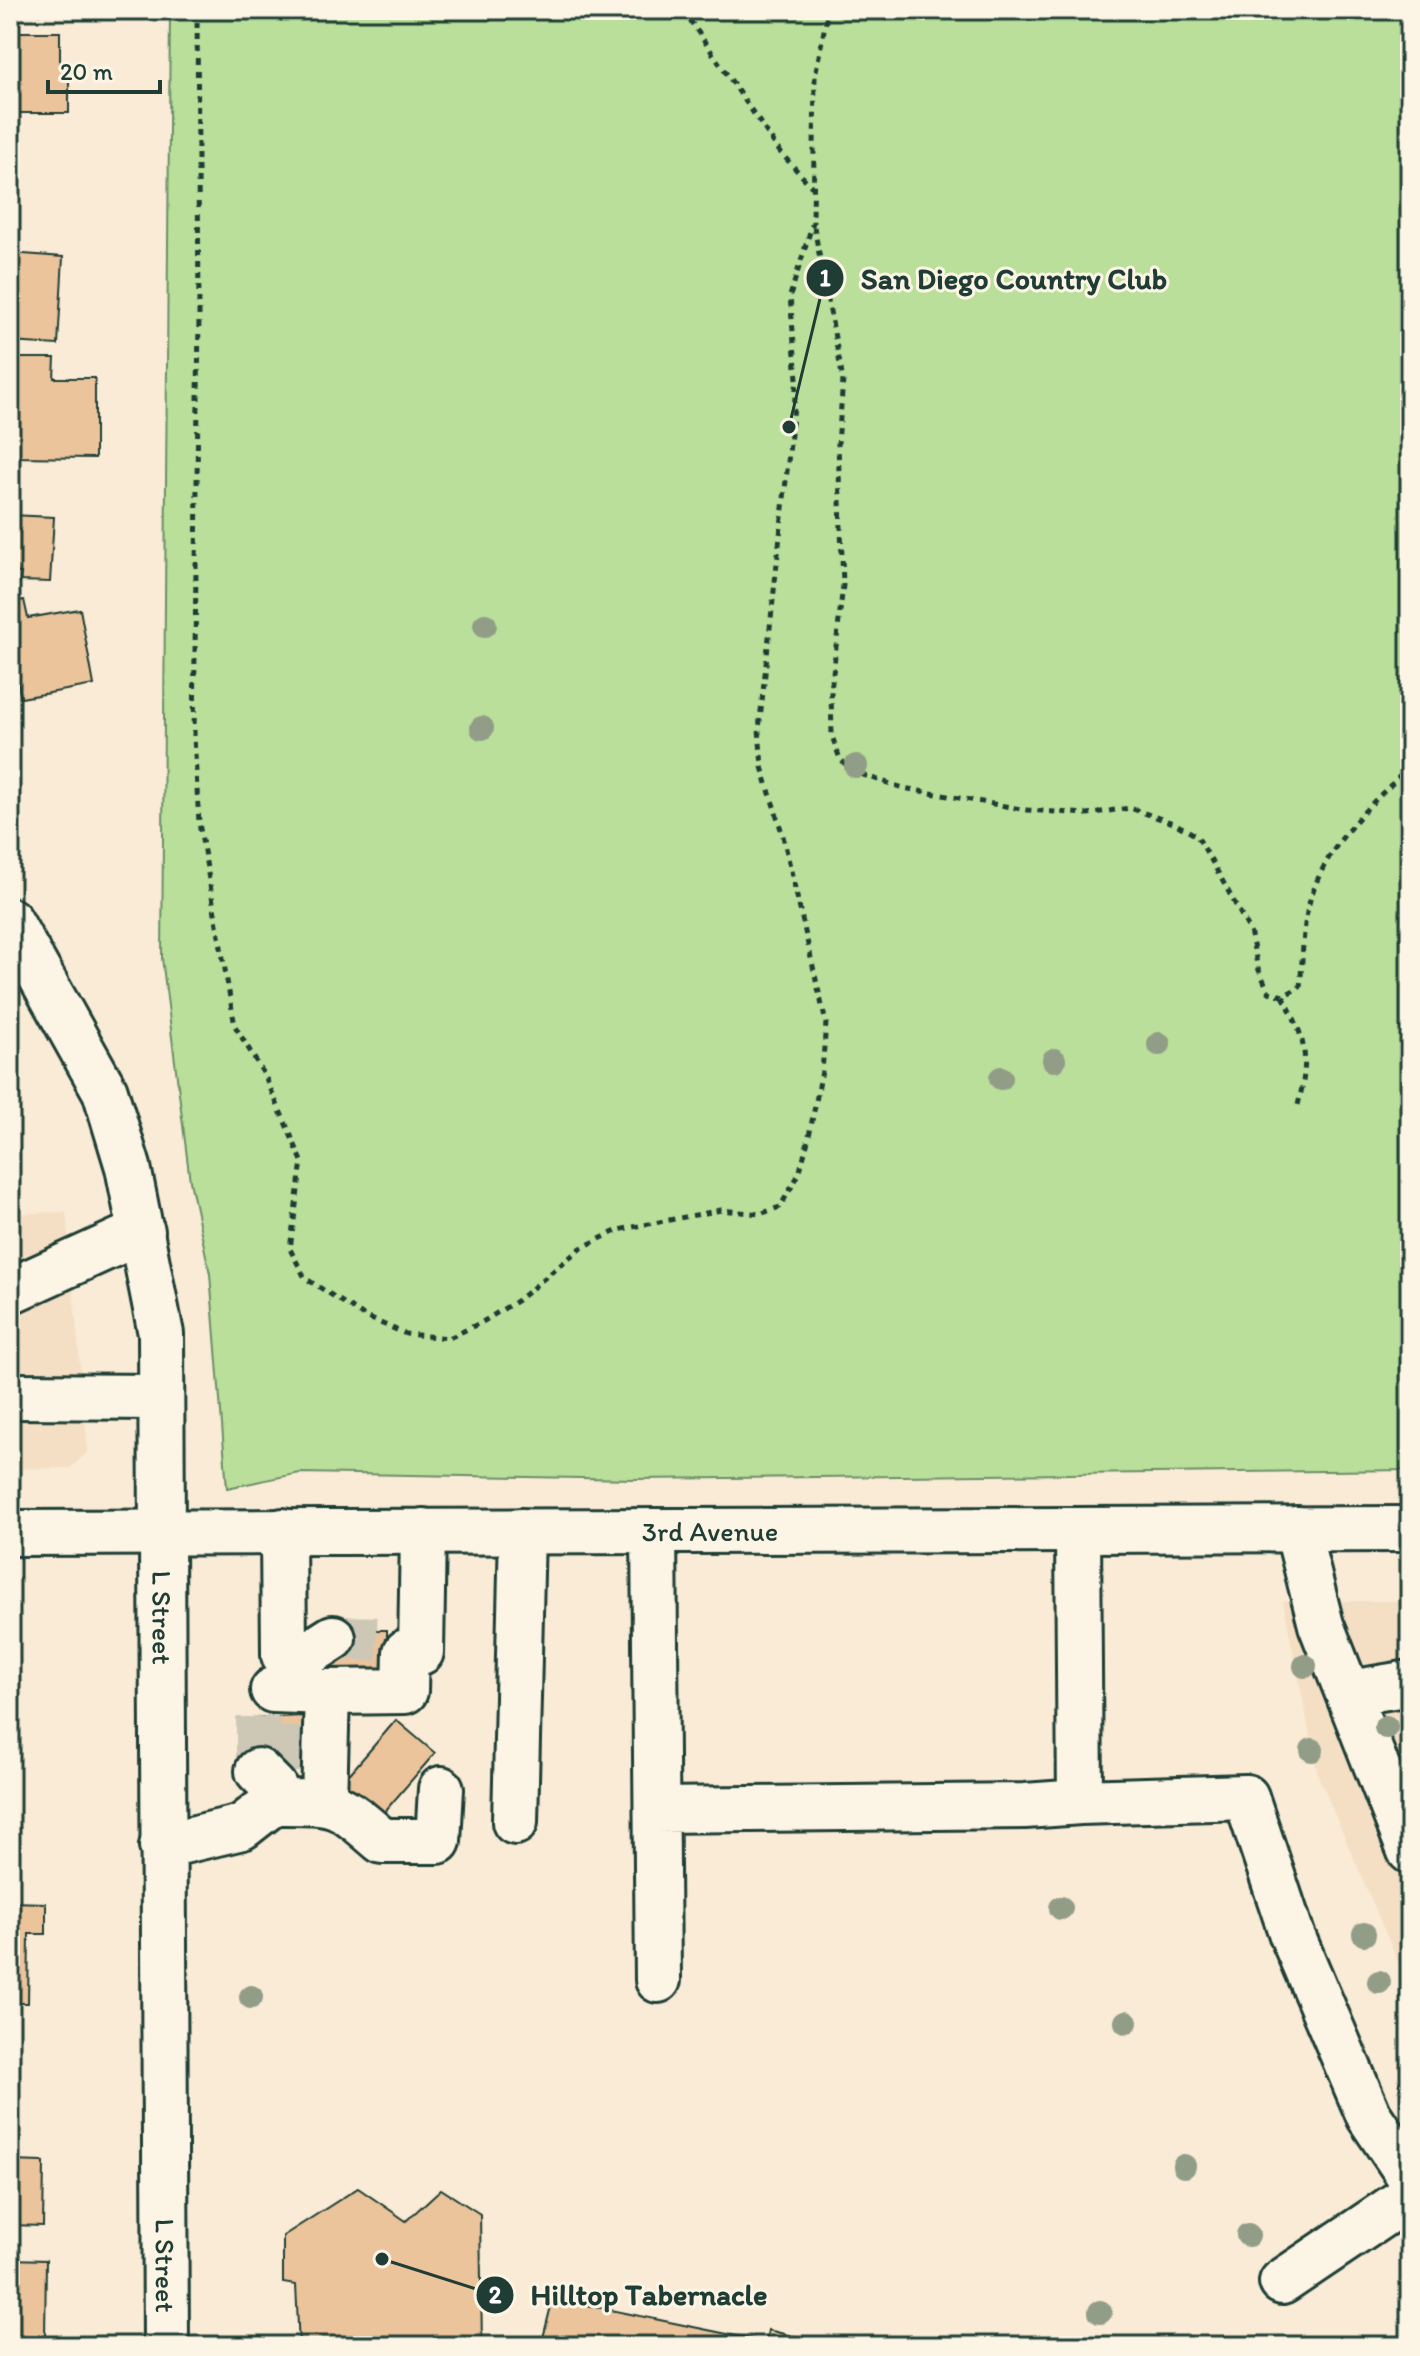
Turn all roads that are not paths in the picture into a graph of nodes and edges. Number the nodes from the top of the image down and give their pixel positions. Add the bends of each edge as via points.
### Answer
1 (10, 921) edge
2 (142, 1231) junction
3 (10, 1291) edge
4 (10, 1396) edge
5 (161, 1397) junction
6 (1297, 1529) junction
7 (1410, 1529) edge
8 (1078, 1530) junction
9 (283, 1531) junction
10 (423, 1531) junction
11 (522, 1531) junction
12 (654, 1531) junction
13 (159, 1532) junction
14 (10, 1533) edge
15 (298, 1682) junction
16 (1410, 1683) edge
17 (1350, 1693) junction
18 (441, 1789) dead end
19 (324, 1802) junction
20 (1080, 1802) junction
21 (657, 1810) junction
22 (515, 1822) dead end
23 (162, 1846) junction
24 (1410, 1851) edge
25 (658, 1980) dead end
26 (1410, 2177) edge
27 (1410, 2196) edge
28 (1282, 2282) dead end
29 (166, 2346) edge

1 - 2 main road, L Street via 105,1091
2 - 3 main road
2 - 5 main road, L Street via 161,1334
4 - 5 main road
5 - 13 main road, L Street
6 - 7 main road, 3rd Avenue
6 - 8 main road, 3rd Avenue
6 - 17 main road via 1321,1625
8 - 12 main road, 3rd Avenue
8 - 20 main road
9 - 10 main road, 3rd Avenue
9 - 13 main road, 3rd Avenue
9 - 15 main road
10 - 11 main road, 3rd Avenue
10 - 15 main road via 421,1652 394,1653 405,1691
11 - 12 main road, 3rd Avenue
11 - 22 main road
12 - 21 main road
13 - 14 main road, 3rd Avenue
13 - 23 main road, L Street
15 - 19 main road
16 - 17 main road
17 - 24 main road
18 - 19 main road via 438,1841 382,1841 343,1808
19 - 23 main road via 274,1783 242,1827
20 - 21 main road
20 - 26 main road via 1246,1797 1292,1935 1369,2116
21 - 25 main road
23 - 29 main road, L Street
27 - 28 main road

